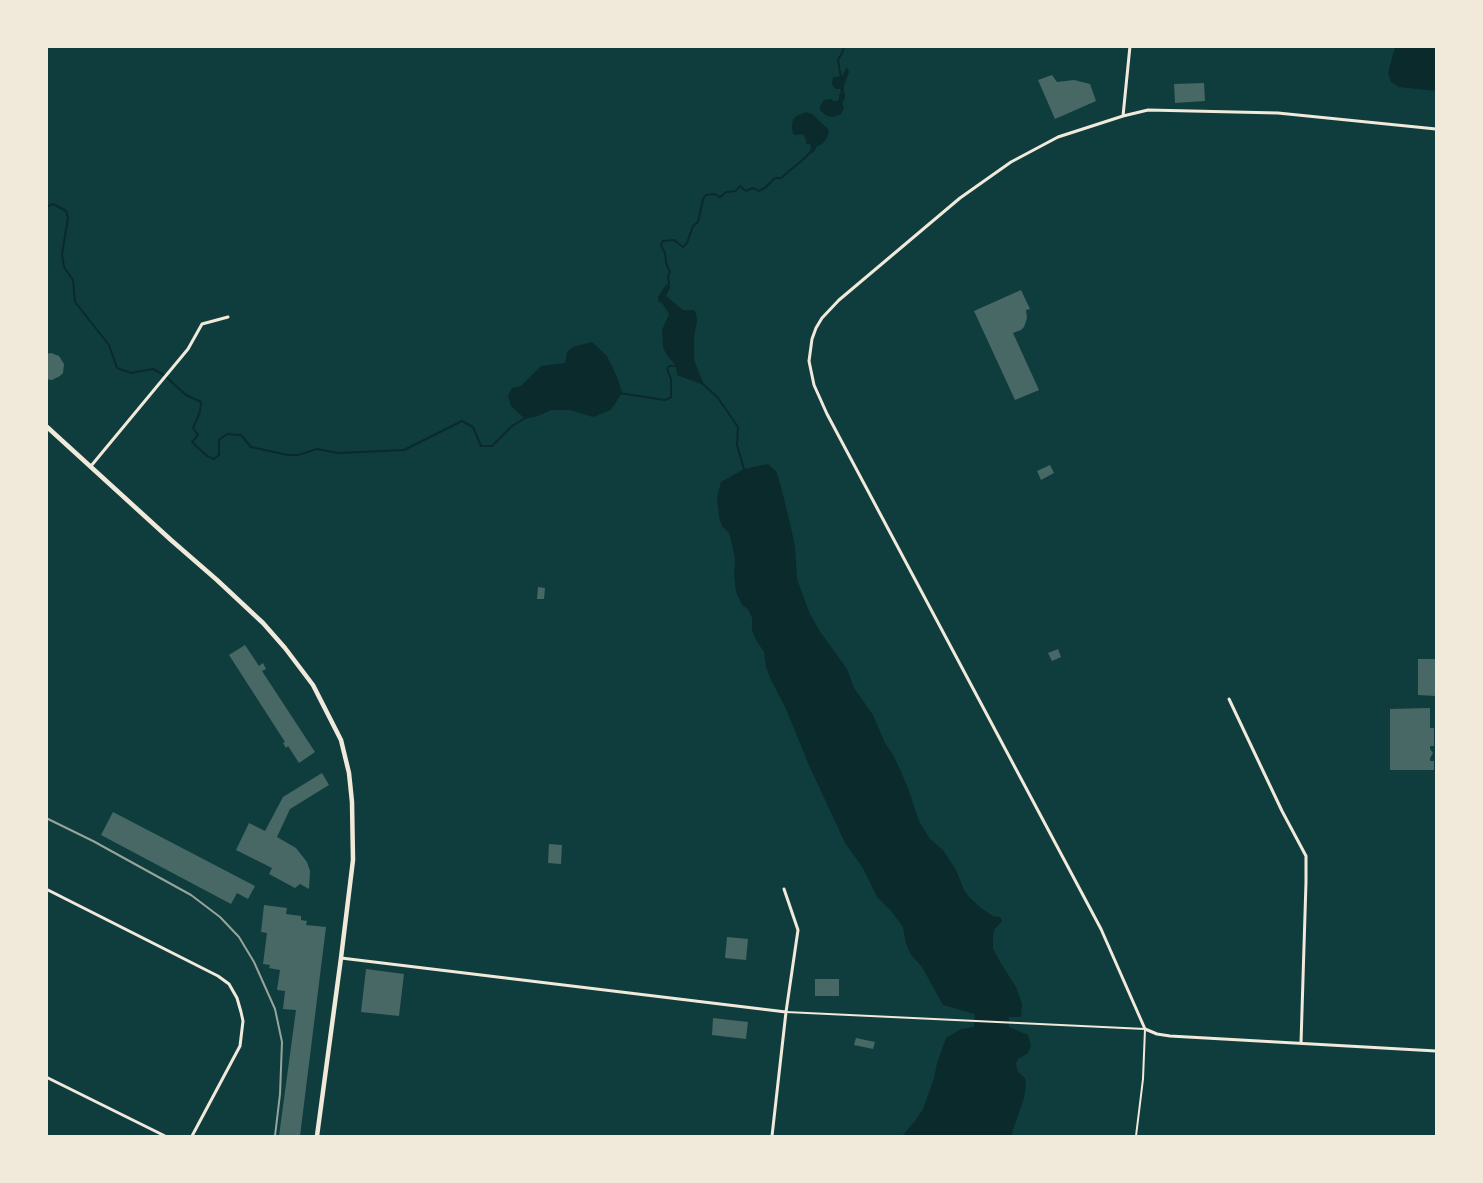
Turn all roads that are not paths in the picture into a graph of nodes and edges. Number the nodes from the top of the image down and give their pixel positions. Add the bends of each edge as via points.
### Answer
1 (1130, 46) edge
2 (1123, 116) junction
3 (1437, 129) edge
4 (228, 317) dead end
5 (46, 426) edge
6 (91, 466) junction
7 (1229, 699) dead end
8 (46, 889) edge
9 (784, 889) dead end
10 (341, 958) junction
11 (786, 1012) junction
12 (1145, 1029) junction
13 (1301, 1043) junction
14 (1437, 1051) edge
15 (46, 1077) edge
16 (165, 1137) edge
17 (192, 1137) edge
18 (317, 1137) edge
19 (772, 1137) edge
20 (1136, 1137) edge

1 - 2 street
2 - 3 street via 1148,110 1278,112
2 - 12 street via 1058,137 1011,162 960,198 822,318 812,339 809,361 827,414 1101,929
4 - 6 street via 202,324 188,349
5 - 6 main road
6 - 10 main road via 263,623 313,685 330,717 343,746 352,802 353,860
7 - 13 street via 1306,856
8 - 17 street via 229,984 242,1011 240,1046
9 - 11 street via 798,930
10 - 11 street
10 - 18 main road
11 - 12 street
11 - 19 street
12 - 13 street via 1170,1036
12 - 20 street
13 - 14 street
15 - 16 street

